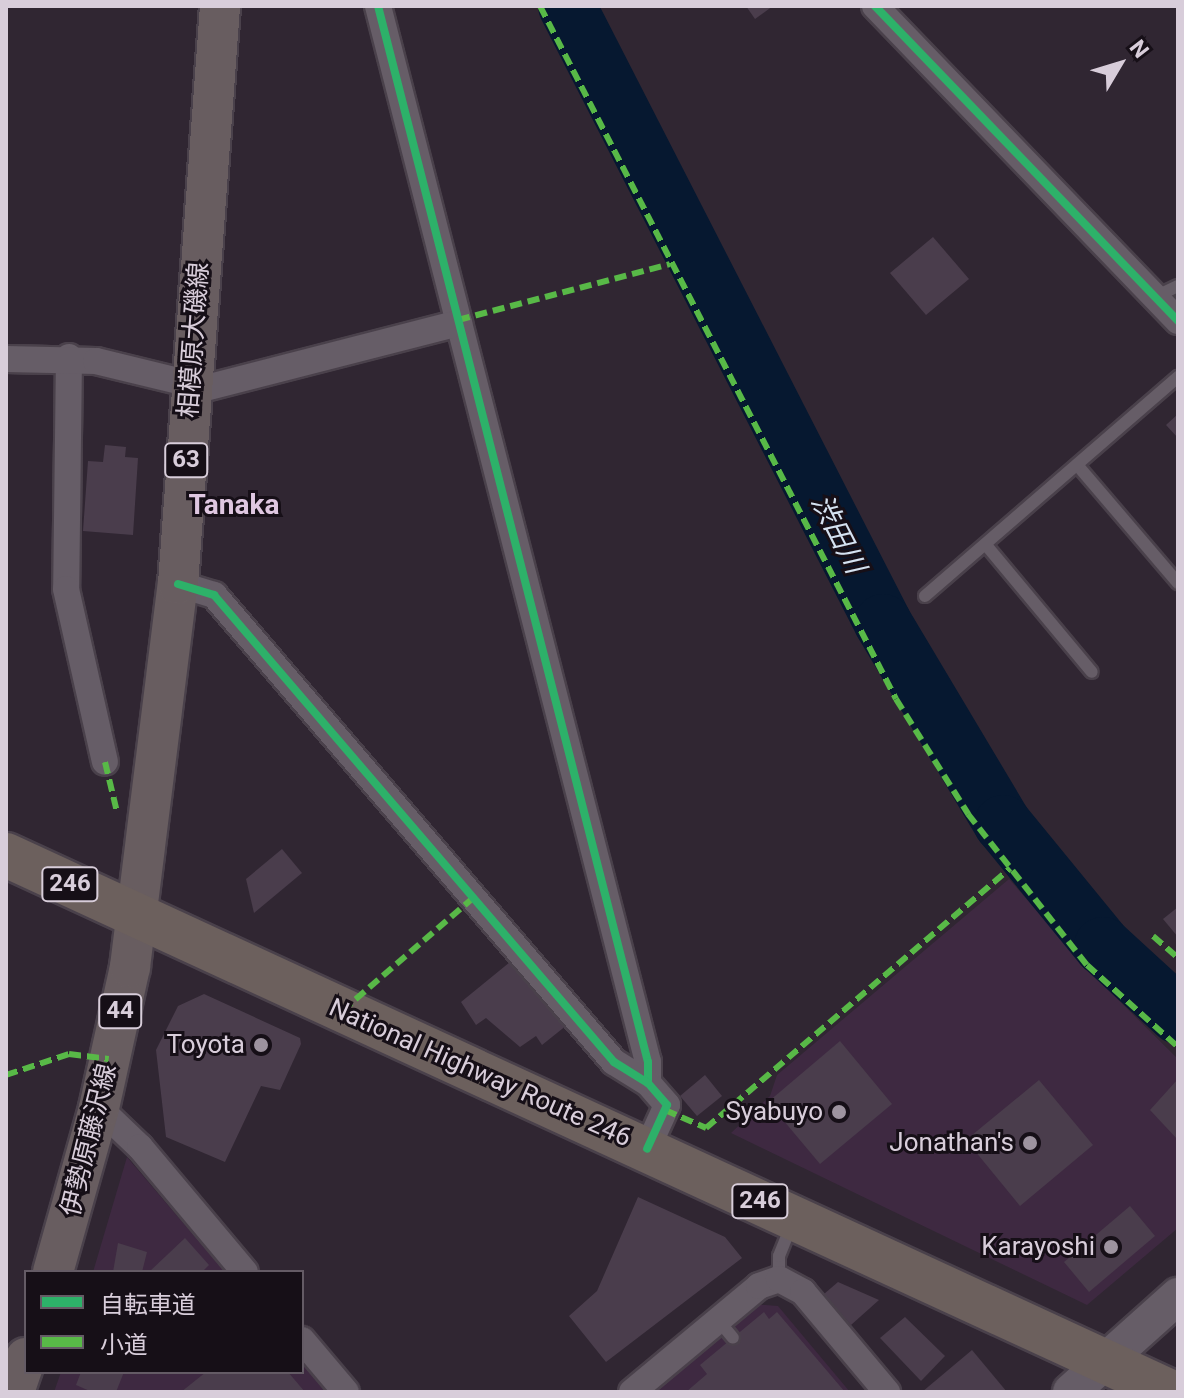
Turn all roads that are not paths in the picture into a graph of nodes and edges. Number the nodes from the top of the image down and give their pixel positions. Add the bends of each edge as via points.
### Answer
1 (220, 6) edge
2 (378, 6) edge
3 (875, 6) edge
4 (1167, 292) edge
5 (1178, 321) edge
6 (459, 323) junction
7 (69, 357) junction
8 (6, 359) edge
9 (1178, 377) edge
10 (190, 388) junction
11 (1078, 466) junction
12 (986, 545) junction
13 (1178, 583) edge
14 (178, 584) junction
15 (925, 596) dead end
16 (1092, 672) dead end
17 (105, 762) dead end
18 (6, 855) edge
19 (136, 913) junction
20 (648, 1083) junction
21 (99, 1108) junction
22 (647, 1149) junction
23 (795, 1217) junction
24 (54, 1270) edge
25 (243, 1270) edge
26 (779, 1279) junction
27 (1178, 1296) edge
28 (304, 1342) edge
29 (1104, 1360) junction
30 (24, 1364) edge
31 (14, 1392) edge
32 (346, 1392) edge
33 (632, 1392) edge
34 (887, 1392) edge
35 (1071, 1392) edge
36 (1171, 1392) edge

1 - 10 main road, 相模原大磯線 / 63
2 - 6 street
3 - 4 street
4 - 5 street
6 - 10 street
6 - 20 street via 648,1062
7 - 8 street
7 - 10 street
7 - 17 street via 66,589
9 - 11 lane
10 - 14 main road, 相模原大磯線 / 63
11 - 12 lane
11 - 13 lane
12 - 15 lane
12 - 16 lane
14 - 19 main road, 相模原大磯線 / 63
14 - 20 street via 214,595 614,1062
18 - 19 highway, National Highway Route 246 / 246
19 - 21 main road, 伊勢原藤沢線 / 44 via 130,967
19 - 22 highway, National Highway Route 246 / 246
20 - 22 street via 667,1105
21 - 24 main road, 伊勢原藤沢線 / 44
21 - 25 street via 140,1147
22 - 23 highway, National Highway Route 246 / 246
23 - 26 lane via 779,1256
23 - 29 highway, National Highway Route 246 / 246
26 - 33 street via 759,1286 726,1329
26 - 34 street via 803,1292
27 - 29 street
28 - 32 street
29 - 35 street
29 - 36 highway, National Highway Route 246 / 246
30 - 31 main road

